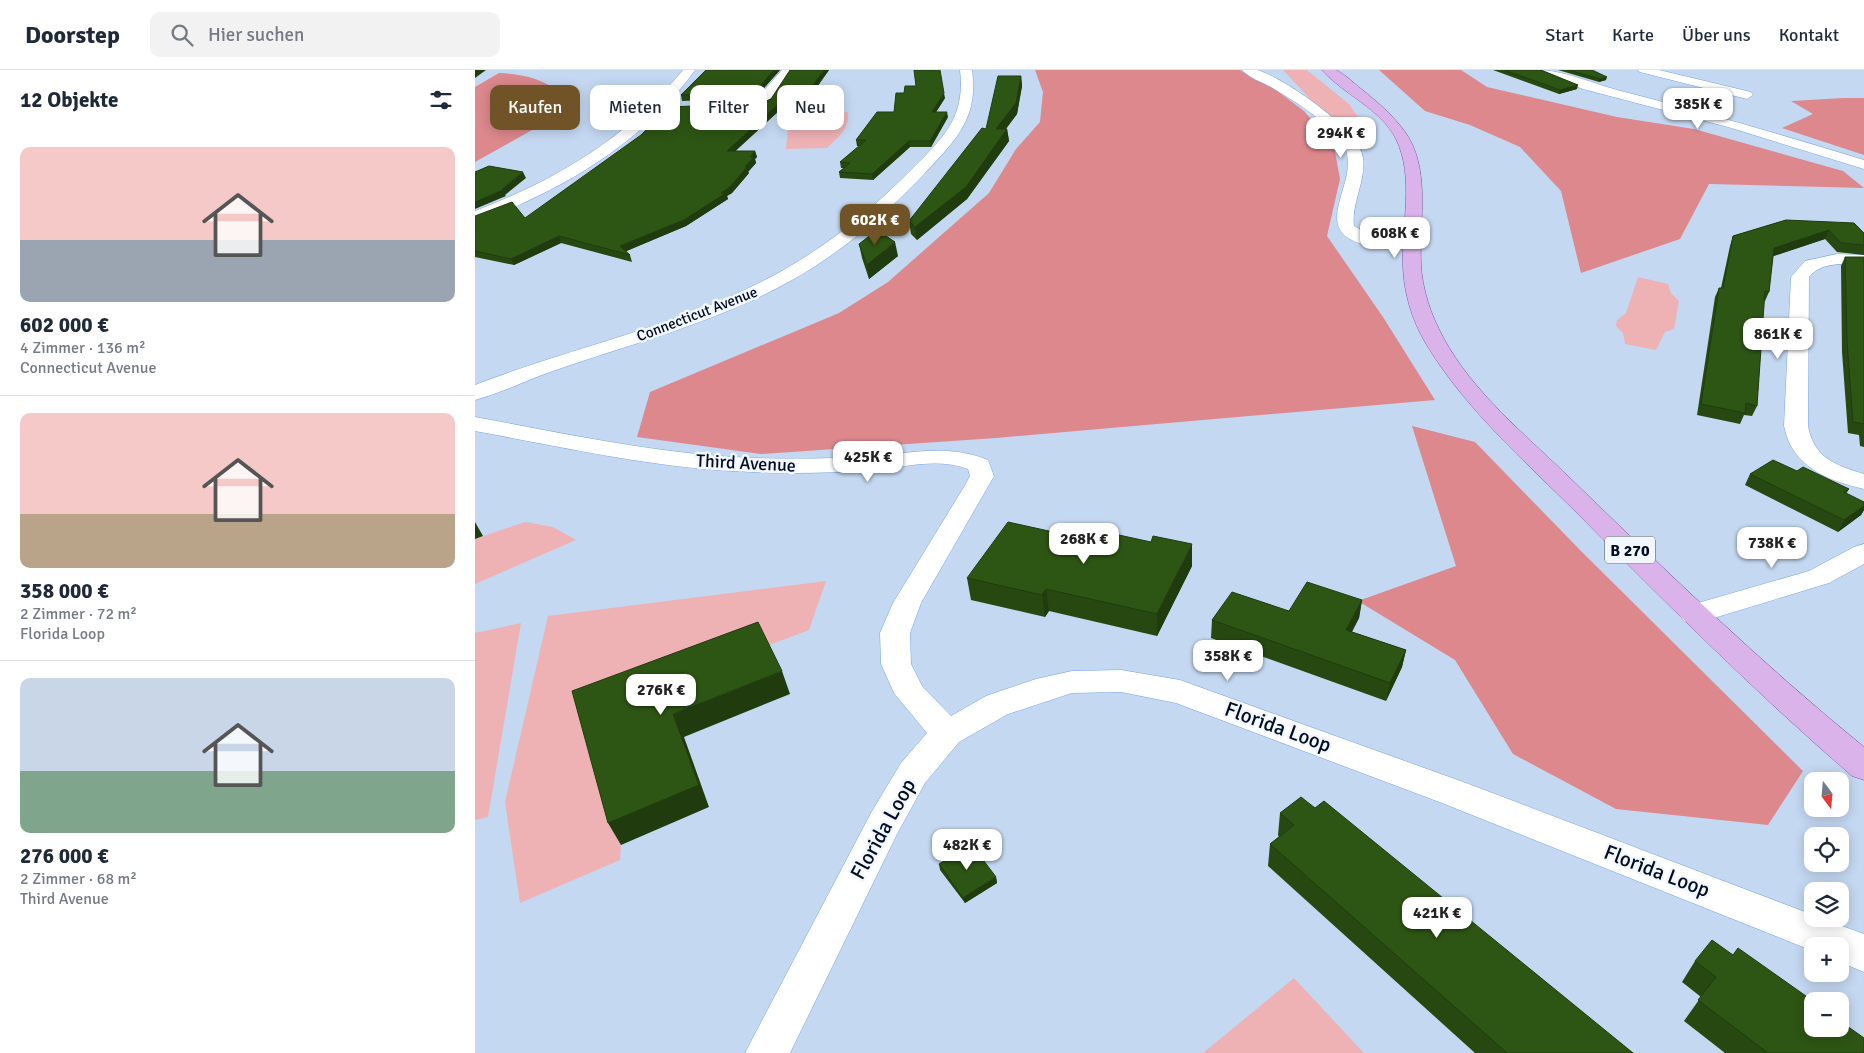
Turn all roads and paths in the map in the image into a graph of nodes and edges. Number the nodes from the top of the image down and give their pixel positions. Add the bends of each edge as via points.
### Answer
1 (689, 70) edge
2 (788, 70) edge
3 (966, 70) edge
4 (1248, 70) edge
5 (1328, 70) edge
6 (1542, 70) edge
7 (1637, 77) edge
8 (676, 85) edge
9 (1721, 89) junction
10 (1601, 90) junction
11 (1747, 95) dead end
12 (767, 97) edge
13 (1665, 106) junction
14 (630, 130) edge
15 (1864, 165) edge
16 (475, 217) edge
17 (1377, 242) junction
18 (1412, 255) junction
19 (1864, 260) edge
20 (475, 392) edge
21 (475, 424) edge
22 (1864, 482) edge
23 (1864, 553) edge
24 (1694, 614) junction
25 (947, 733) junction
26 (1864, 766) edge
27 (1864, 953) edge
28 (767, 1053) edge

1 - 8 street
2 - 12 street
3 - 20 street, Connecticut Avenue via 967,102 955,133 890,201 810,263 759,290 696,317 514,376
4 - 17 street via 1283,87 1343,135 1356,154 1346,228 1362,239
5 - 18 main road, B 270 via 1375,108 1402,139 1411,172
6 - 10 street
7 - 9 street via 1657,73
7 - 10 street
9 - 11 street
9 - 13 street
10 - 13 street
13 - 15 street
14 - 16 street via 579,169
17 - 18 street
17 - 18 street via 1398,254
18 - 24 main road, B 270 via 1425,319 1434,340 1458,375
19 - 22 street via 1809,265 1800,277 1796,417 1797,441 1805,453 1827,469
21 - 25 street, Third Avenue via 633,452 724,464 824,465 946,456 967,458 979,465 982,476 977,487 907,603 895,633 896,664 910,693
23 - 24 street via 1819,577
24 - 26 main road, B 270
25 - 27 street, Florida Loop via 997,705 1036,690 1072,682 1121,681 1180,692 1454,793
25 - 28 street, Florida Loop via 913,773 884,824

